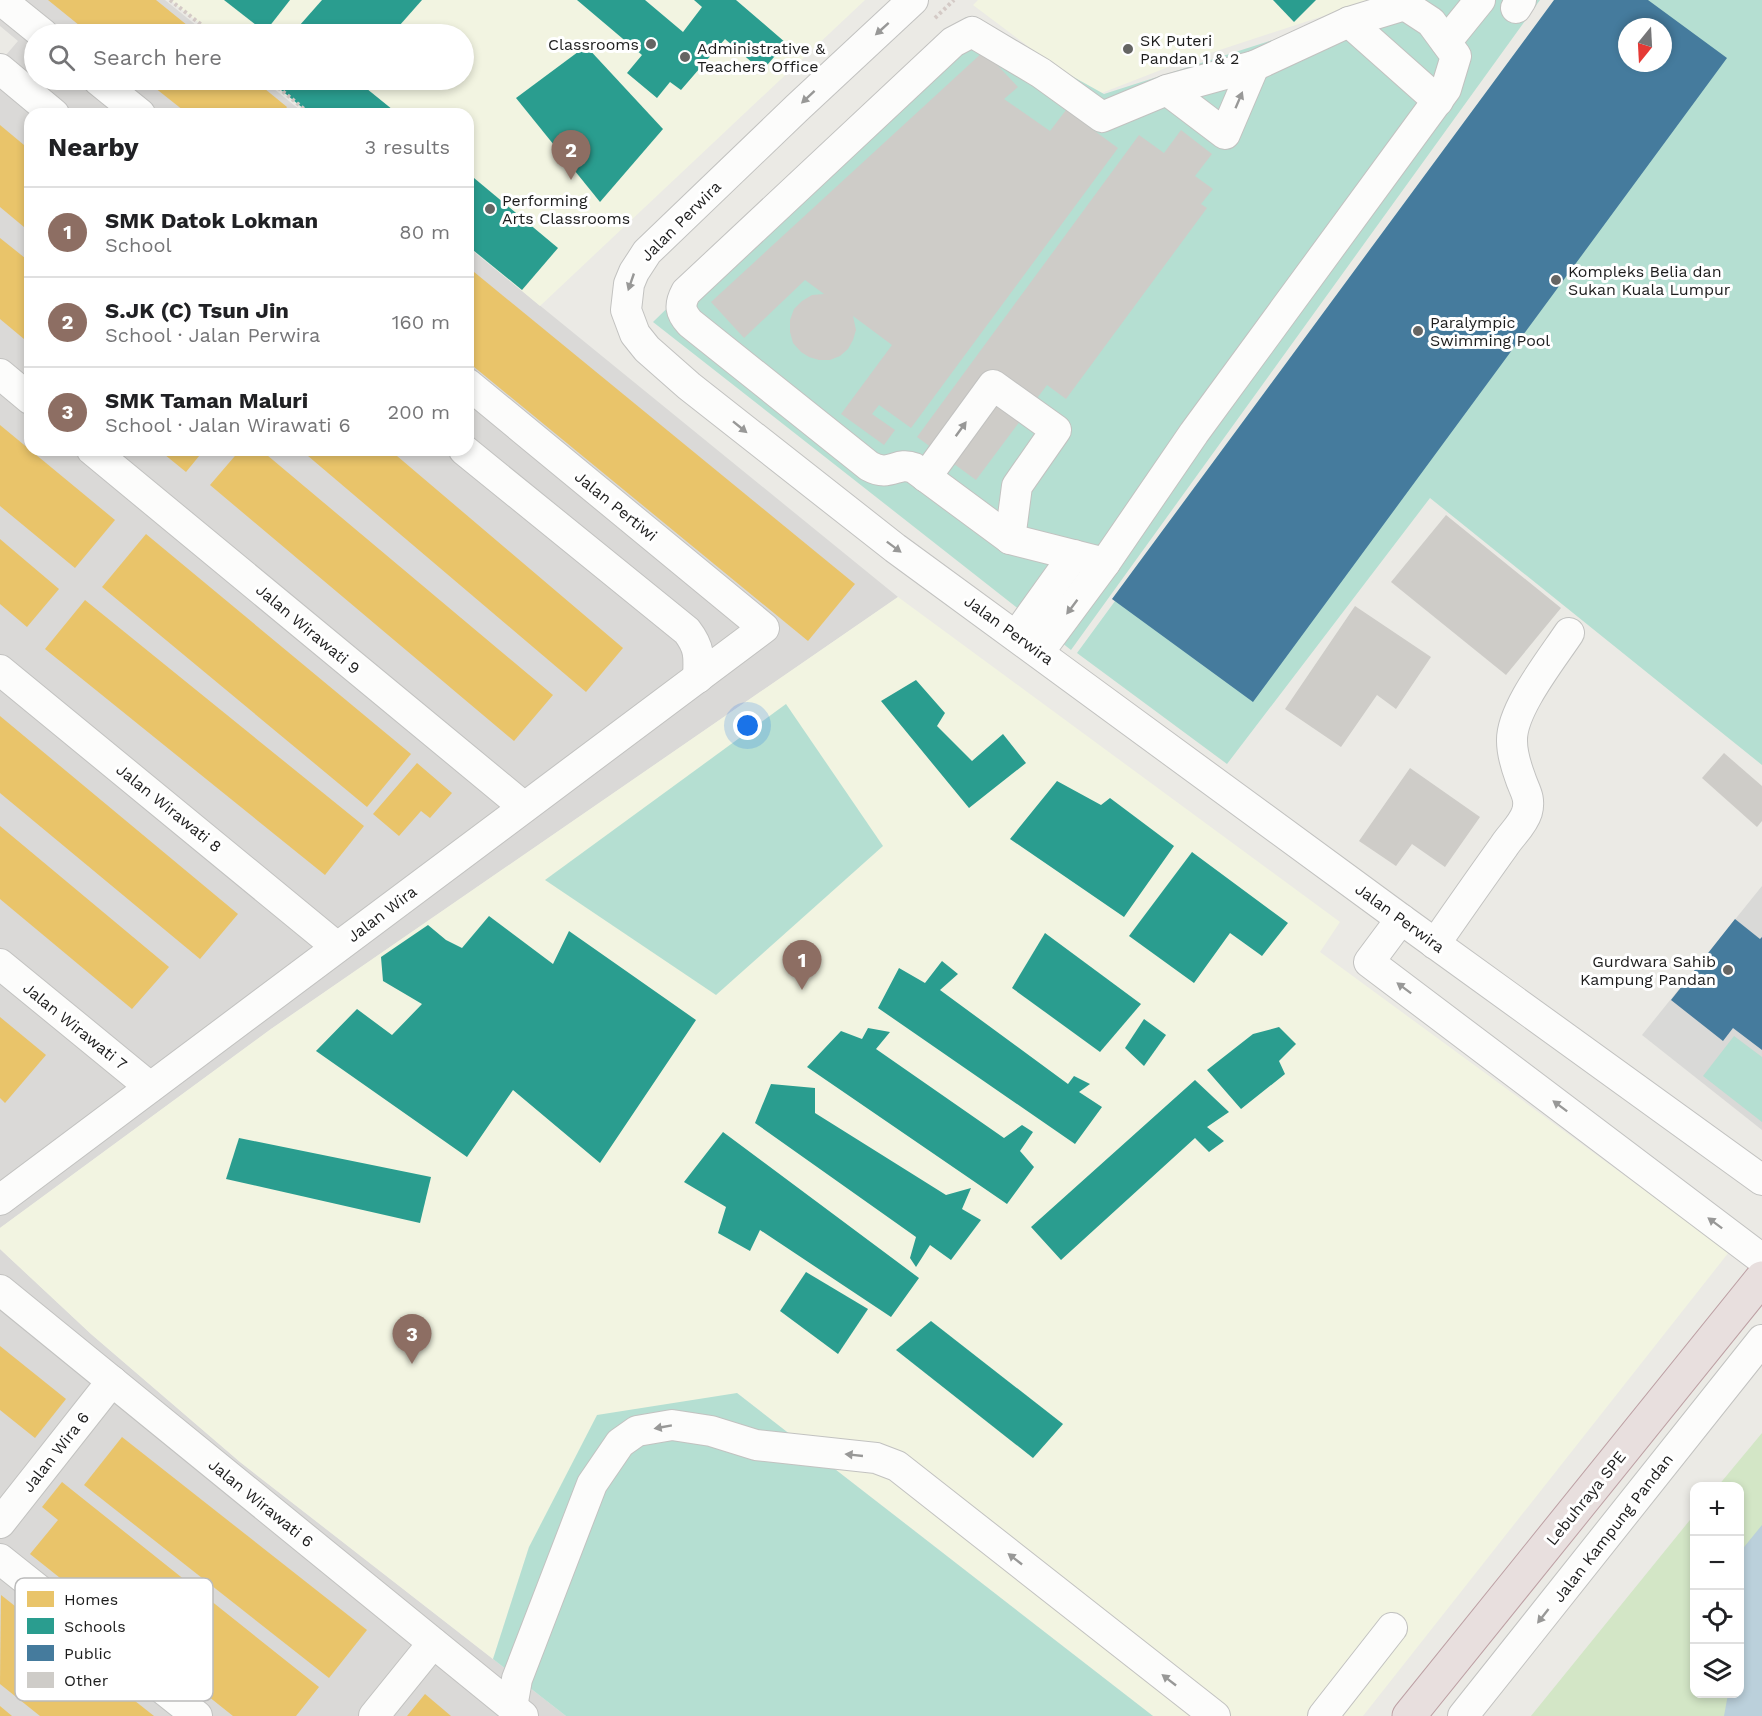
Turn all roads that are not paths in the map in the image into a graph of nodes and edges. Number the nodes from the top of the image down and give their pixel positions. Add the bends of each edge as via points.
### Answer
1 (2, 0) edge
2 (913, 0) edge
3 (1480, 0) edge
4 (1409, 2) edge
5 (1349, 22) junction
6 (32, 24) edge
7 (1446, 42) junction
8 (1254, 66) junction
9 (0, 69) edge
10 (24, 89) edge
11 (25, 90) edge
12 (110, 90) edge
13 (1167, 90) junction
14 (1438, 101) junction
15 (47, 108) edge
16 (133, 108) edge
17 (0, 374) edge
18 (474, 389) edge
19 (24, 394) edge
20 (99, 456) edge
21 (471, 456) edge
22 (926, 477) junction
23 (1017, 486) junction
24 (970, 509) junction
25 (1010, 539) junction
26 (1074, 555) junction
27 (1105, 563) junction
28 (764, 628) joint
29 (1569, 633) dead end
30 (1028, 644) junction
31 (0, 670) edge
32 (698, 678) junction
33 (524, 807) junction
34 (1401, 919) junction
35 (1435, 944) junction
36 (337, 947) junction
37 (0, 964) edge
38 (150, 1087) junction
39 (1762, 1180) edge
40 (0, 1200) edge
41 (1762, 1259) edge
42 (1762, 1278) edge
43 (1762, 1283) edge
44 (0, 1290) edge
45 (1762, 1314) edge
46 (1762, 1340) edge
47 (112, 1381) junction
48 (0, 1523) edge
49 (0, 1558) edge
50 (25, 1578) edge
51 (1392, 1628) dead end
52 (433, 1643) junction
53 (178, 1701) edge
54 (517, 1712) edge
55 (197, 1716) edge
56 (374, 1716) edge
57 (1215, 1716) edge
58 (1323, 1716) edge
59 (1410, 1716) edge
60 (1416, 1716) edge
61 (1437, 1716) edge
62 (1463, 1716) edge

1 - 6 street
2 -> 30 street, Jalan Perwira via 647,252 629,284 626,310 635,334 689,386 895,548
3 - 7 street
4 - 5 street
4 - 7 street
5 - 8 street
5 - 14 street
7 - 14 street via 1456,56
8 - 13 street
13 -> 8 street via 1225,134
9 - 10 street
11 - 15 street
12 - 16 street
13 - 22 street via 1102,117 1041,73 972,32 952,42 686,292 681,310 690,323 869,466 885,472 907,466
14 - 27 street via 1194,433
17 - 19 street
18 - 28 street, Jalan Pertiwi
20 - 33 street, Jalan Wirawati 9
21 - 32 street via 687,631 698,650
22 -> 23 street via 993,385 1056,430
22 - 24 street
23 - 24 street
23 - 25 street
24 - 25 street
25 - 26 street
26 - 27 street
26 - 30 street
27 -> 30 street
28 - 32 street, Jalan Wira
29 - 35 street via 1521,707 1514,725 1514,757 1529,800 1527,811
30 - 34 street, Jalan Perwira
31 - 36 street, Jalan Wirawati 8
32 - 33 street, Jalan Wira
33 - 36 street, Jalan Wira
34 - 35 street, Jalan Perwira
41 -> 34 street via 1369,962
35 - 39 street, Jalan Perwira
36 - 38 street, Jalan Wira
37 - 38 street, Jalan Wirawati 7
38 - 40 street, Jalan Wira
42 - 59 highway, Lebuhraya SPE
43 - 60 street
44 - 47 street, Jalan Wirawati 6
45 - 61 highway, Lebuhraya SPE
46 -> 62 street, Jalan Kampung Pandan
47 - 48 street, Jalan Wira 6
47 - 52 street, Jalan Wirawati 6
49 - 50 street
51 - 58 street
52 - 54 street, Jalan Wirawati 6
52 - 56 street
53 - 55 street
57 -> 54 street via 897,1466 876,1458 756,1445 711,1431 672,1425 637,1431 620,1443 592,1484 518,1678

